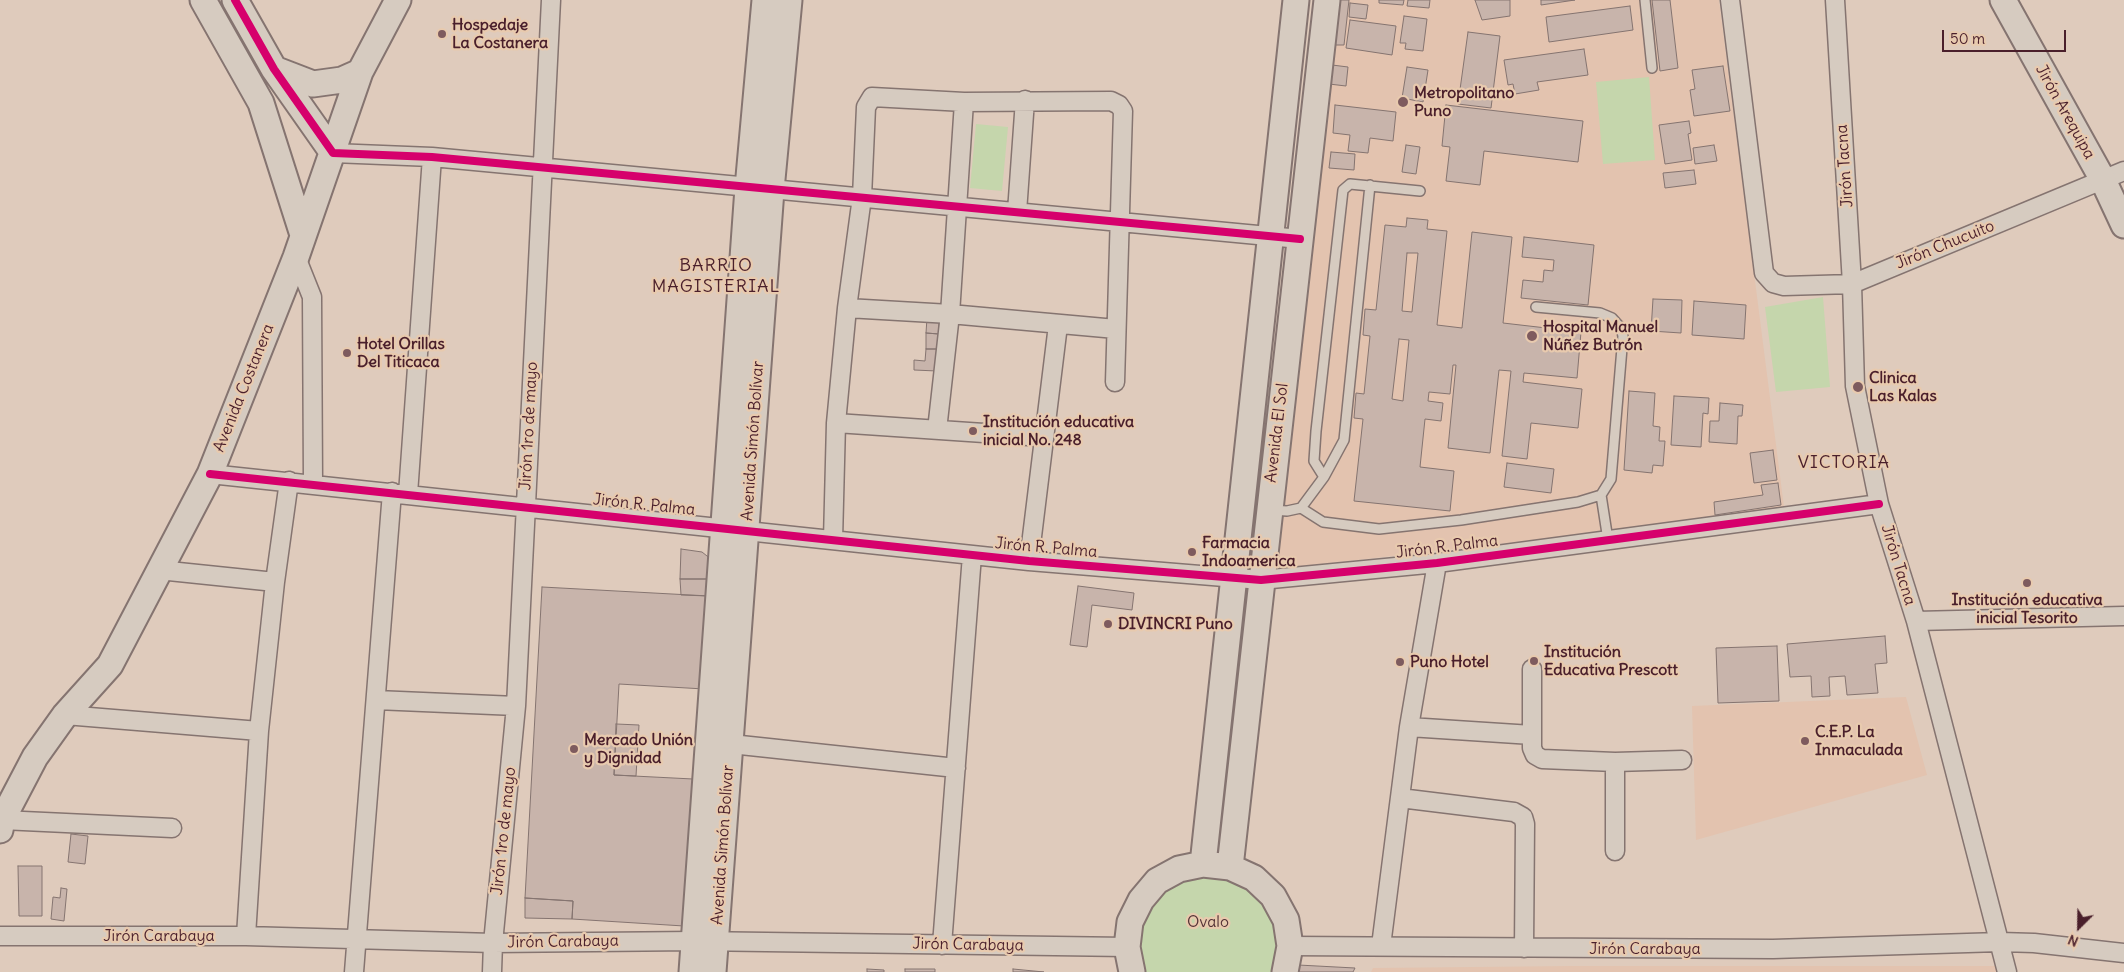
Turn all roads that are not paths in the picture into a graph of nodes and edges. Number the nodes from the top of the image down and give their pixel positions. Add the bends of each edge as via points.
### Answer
1 (203, 0) edge
2 (235, 0) edge
3 (398, 0) edge
4 (551, 0) edge
5 (765, 0) edge
6 (789, 0) edge
7 (1296, 0) edge
8 (1327, 0) edge
9 (1645, 0) edge
10 (1730, 0) edge
11 (1835, 0) edge
12 (2003, 0) edge
13 (1652, 68) dead end
14 (274, 69) junction
15 (360, 72) junction
16 (1025, 100) junction
17 (964, 102) junction
18 (333, 153) junction
19 (432, 157) junction
20 (542, 168) junction
21 (2113, 176) edge
22 (1370, 185) junction
23 (759, 189) junction
24 (1420, 191) dead end
25 (862, 198) junction
26 (955, 206) junction
27 (1017, 212) junction
28 (1121, 224) junction
29 (2124, 225) edge
30 (1269, 237) junction
31 (1300, 239) junction
32 (300, 246) junction
33 (1852, 284) junction
34 (847, 308) junction
35 (1536, 308) dead end
36 (950, 314) junction
37 (1058, 325) junction
38 (1116, 329) junction
39 (1115, 382) dead end
40 (836, 423) junction
41 (937, 430) junction
42 (1044, 437) junction
43 (210, 474) junction
44 (1324, 477) junction
45 (290, 481) junction
46 (313, 483) junction
47 (400, 493) junction
48 (1600, 495) junction
49 (1879, 504) junction
50 (525, 506) junction
51 (1301, 508) junction
52 (1268, 510) junction
53 (735, 529) junction
54 (833, 540) junction
55 (1608, 540) junction
56 (972, 555) junction
57 (1029, 561) junction
58 (1437, 563) junction
59 (159, 570) junction
60 (1233, 578) junction
61 (1261, 580) junction
62 (275, 582) junction
63 (2124, 616) edge
64 (1916, 621) junction
65 (1532, 669) dead end
66 (376, 700) junction
67 (516, 706) junction
68 (65, 715) junction
69 (1409, 727) junction
70 (259, 731) junction
71 (1532, 735) junction
72 (731, 744) junction
73 (1682, 760) dead end
74 (1615, 762) junction
75 (956, 768) junction
76 (1400, 798) junction
77 (1, 825) edge
78 (172, 828) dead end
79 (1615, 851) dead end
80 (1203, 864) junction
81 (1230, 867) junction
82 (0, 936) edge
83 (246, 936) junction
84 (358, 939) junction
85 (705, 941) junction
86 (2000, 942) junction
87 (492, 943) junction
88 (942, 945) junction
89 (1290, 946) junction
90 (1381, 946) junction
91 (1127, 947) junction
92 (1524, 948) junction
93 (2124, 953) edge
94 (354, 972) edge
95 (492, 972) edge
96 (692, 972) edge
97 (713, 972) edge
98 (1132, 972) edge
99 (1285, 972) edge
100 (2007, 972) edge

1 - 32 street via 261,103
2 - 14 street
3 - 15 street, Avenida Costanera
4 - 20 street, Jirón 1ro de mayo
5 - 23 street, Avenida Simón Bolívar
6 - 23 street, Avenida Simón Bolívar
7 - 30 street, Avenida El Sol
8 - 31 street, Avenida El Sol
9 - 13 lane
10 - 33 street, Jirón Chucuito via 1764,274 1773,284 1784,286
11 - 33 street, Jirón Tacna
12 - 21 street, Jirón Arequipa
14 - 15 street via 313,84 342,80
14 - 18 street
15 - 18 street, Avenida Costanera
16 - 17 street
16 - 27 street
16 - 28 street via 1110,101 1119,105 1123,111
17 - 25 street via 877,95 868,100
17 - 26 street
18 - 19 street
18 - 32 street, Avenida Costanera
19 - 20 street
19 - 47 street
20 - 23 street
20 - 50 street, Jirón 1ro de mayo
21 - 29 street, Jirón Arequipa
21 - 33 street, Jirón Chucuito
22 - 24 lane
22 - 44 lane via 1344,440
22 - 44 lane via 1350,184 1342,195 1314,461
23 - 25 street
23 - 53 street, Avenida Simón Bolívar
25 - 26 street
25 - 34 street
26 - 27 street
26 - 36 street
27 - 28 street
28 - 30 street
28 - 38 street
30 - 31 street
30 - 60 street, Avenida El Sol
31 - 52 street, Avenida El Sol
32 - 43 street, Avenida Costanera
32 - 46 street via 312,297
33 - 49 street, Jirón Tacna via 1854,386
34 - 36 street
34 - 40 street
35 - 48 lane via 1600,313 1612,318 1621,328 1623,336 1611,479
36 - 37 street
36 - 41 street
37 - 38 street
37 - 42 street
38 - 39 street
40 - 41 street
40 - 54 street
41 - 42 street
42 - 57 street
43 - 45 street, Jirón R. Palma
43 - 59 street, Avenida Costanera
44 - 51 lane
45 - 46 street, Jirón R. Palma
45 - 62 street
46 - 47 street, Jirón R. Palma
47 - 50 street, Jirón R. Palma
47 - 66 street
48 - 51 lane via 1568,504 1461,520 1379,528 1323,522
48 - 55 lane
49 - 55 street, Jirón R. Palma
49 - 64 street, Jirón Tacna
50 - 53 street, Jirón R. Palma
50 - 67 street, Jirón 1ro de mayo
51 - 52 lane
52 - 61 street, Avenida El Sol
53 - 54 street, Jirón R. Palma
53 - 72 street, Avenida Simón Bolívar
53 - 85 street, Avenida Simón Bolívar
54 - 56 street, Jirón R. Palma
55 - 58 street, Jirón R. Palma
56 - 57 street, Jirón R. Palma
56 - 75 street
57 - 60 street, Jirón R. Palma
58 - 61 street, Jirón R. Palma
58 - 69 street
59 - 62 street
59 - 68 street, Avenida Costanera via 110,665
60 - 61 street, Jirón R. Palma
60 - 80 street, Avenida El Sol
61 - 81 street, Avenida El Sol
62 - 70 street
63 - 64 street
64 - 86 street, Jirón Tacna
65 - 71 street
66 - 67 street
66 - 84 street
67 - 87 street, Jirón 1ro de mayo
68 - 70 street
68 - 77 street, Avenida Costanera via 35,757
69 - 71 street
69 - 76 street
70 - 83 street
71 - 74 street via 1532,748 1542,759
72 - 75 street
72 - 85 street, Avenida Simón Bolívar
73 - 74 street
74 - 79 street
75 - 88 street
76 - 90 street
76 - 92 street via 1514,812 1523,817
77 - 78 street
80 - 81 street
80 - 91 street via 1179,869 1157,881 1141,900 1130,922
81 - 89 street via 1254,878 1274,896 1286,920
82 - 83 street, Jirón Carabaya
83 - 84 street, Jirón Carabaya
84 - 87 street, Jirón Carabaya
84 - 94 street
85 - 87 street, Jirón Carabaya
85 - 88 street, Jirón Carabaya
85 - 96 street, Avenida Simón Bolívar
85 - 97 street, Avenida Simón Bolívar
86 - 92 street, Jirón Carabaya via 1773,949
86 - 93 street, Jirón Carabaya
86 - 100 street, Jirón Tacna
87 - 95 street, Jirón 1ro de mayo
88 - 91 street, Jirón Carabaya
89 - 90 street, Jirón Carabaya
89 - 99 street
90 - 92 street, Jirón Carabaya
91 - 98 street

